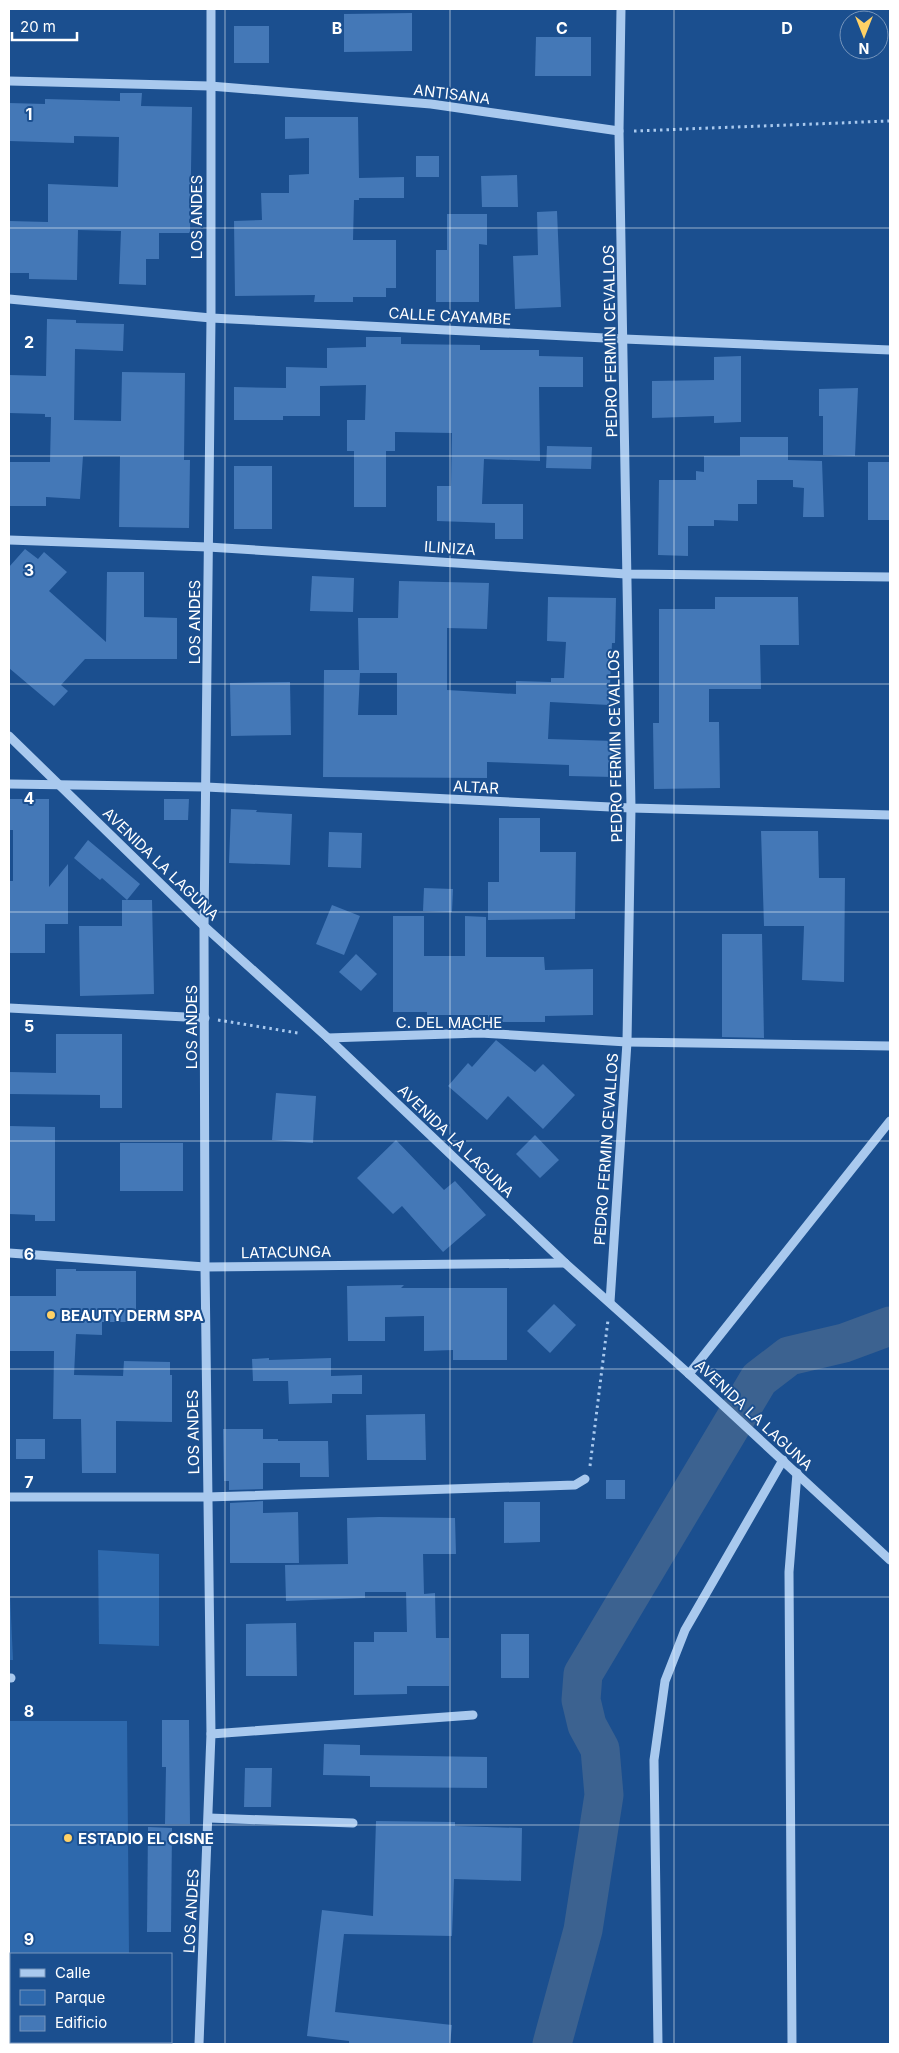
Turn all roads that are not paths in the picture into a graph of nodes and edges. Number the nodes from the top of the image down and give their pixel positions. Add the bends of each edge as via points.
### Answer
1 (211, 9) edge
2 (621, 9) edge
3 (9, 81) edge
4 (210, 86) junction
5 (620, 131) junction
6 (9, 299) edge
7 (211, 318) junction
8 (624, 339) junction
9 (890, 350) edge
10 (9, 540) edge
11 (208, 547) junction
12 (626, 574) junction
13 (890, 577) edge
14 (9, 736) edge
15 (9, 784) edge
16 (60, 786) junction
17 (206, 787) junction
18 (631, 808) junction
19 (890, 815) edge
20 (204, 926) junction
21 (9, 1008) edge
22 (205, 1018) junction
23 (328, 1038) junction
24 (627, 1042) junction
25 (890, 1046) edge
26 (890, 1121) edge
27 (9, 1253) edge
28 (564, 1263) junction
29 (205, 1267) junction
30 (610, 1302) junction
31 (689, 1374) junction
32 (783, 1460) junction
33 (797, 1473) junction
34 (584, 1479) road end
35 (9, 1496) edge
36 (207, 1497) junction
37 (890, 1560) edge
38 (473, 1715) dead end
39 (211, 1734) junction
40 (209, 1818) junction
41 (353, 1823) dead end
42 (199, 2044) edge
43 (658, 2044) edge
44 (792, 2044) edge

1 - 4 street, LOS ANDES
2 - 5 street, PEDRO FERMIN CEVALLOS
3 - 4 street, ANTISANA
4 - 5 street, ANTISANA via 431,104
4 - 7 street, LOS ANDES
5 - 8 street, PEDRO FERMIN CEVALLOS
6 - 7 street, CALLE CAYAMBE
7 - 8 street, CALLE CAYAMBE
7 - 11 street, LOS ANDES
8 - 9 street, CALLE CAYAMBE
8 - 12 street, PEDRO FERMIN CEVALLOS
10 - 11 street, ILINIZA
11 - 12 street, ILINIZA
11 - 17 street, LOS ANDES
12 - 13 street, ILINIZA
12 - 18 street, PEDRO FERMIN CEVALLOS
14 - 16 street, AVENIDA LA LAGUNA
15 - 16 street, ALTAR
16 - 17 street, ALTAR
16 - 20 street, AVENIDA LA LAGUNA
17 - 18 street, ALTAR
17 - 20 street, LOS ANDES
18 - 19 street, ALTAR
18 - 24 street, PEDRO FERMIN CEVALLOS
20 - 22 street, LOS ANDES
20 - 23 street, AVENIDA LA LAGUNA
21 - 22 street
22 - 29 street, LOS ANDES
23 - 24 street, C. DEL MACHE via 480,1033
23 - 28 street, AVENIDA LA LAGUNA
24 - 25 street, C. DEL MACHE
24 - 30 street, PEDRO FERMIN CEVALLOS
26 - 31 street
27 - 29 street, LATACUNGA
28 - 29 street, LATACUNGA
28 - 30 street, AVENIDA LA LAGUNA
29 - 36 street, LOS ANDES
30 - 31 street, AVENIDA LA LAGUNA
31 - 32 street, AVENIDA LA LAGUNA
32 - 33 street, AVENIDA LA LAGUNA
32 - 43 street via 685,1630 665,1681 654,1760
33 - 37 street, AVENIDA LA LAGUNA
33 - 44 street via 789,1572
34 - 36 street via 575,1485
35 - 36 street
36 - 39 street, LOS ANDES
38 - 39 street
39 - 40 street, LOS ANDES
40 - 41 street
40 - 42 street, LOS ANDES

